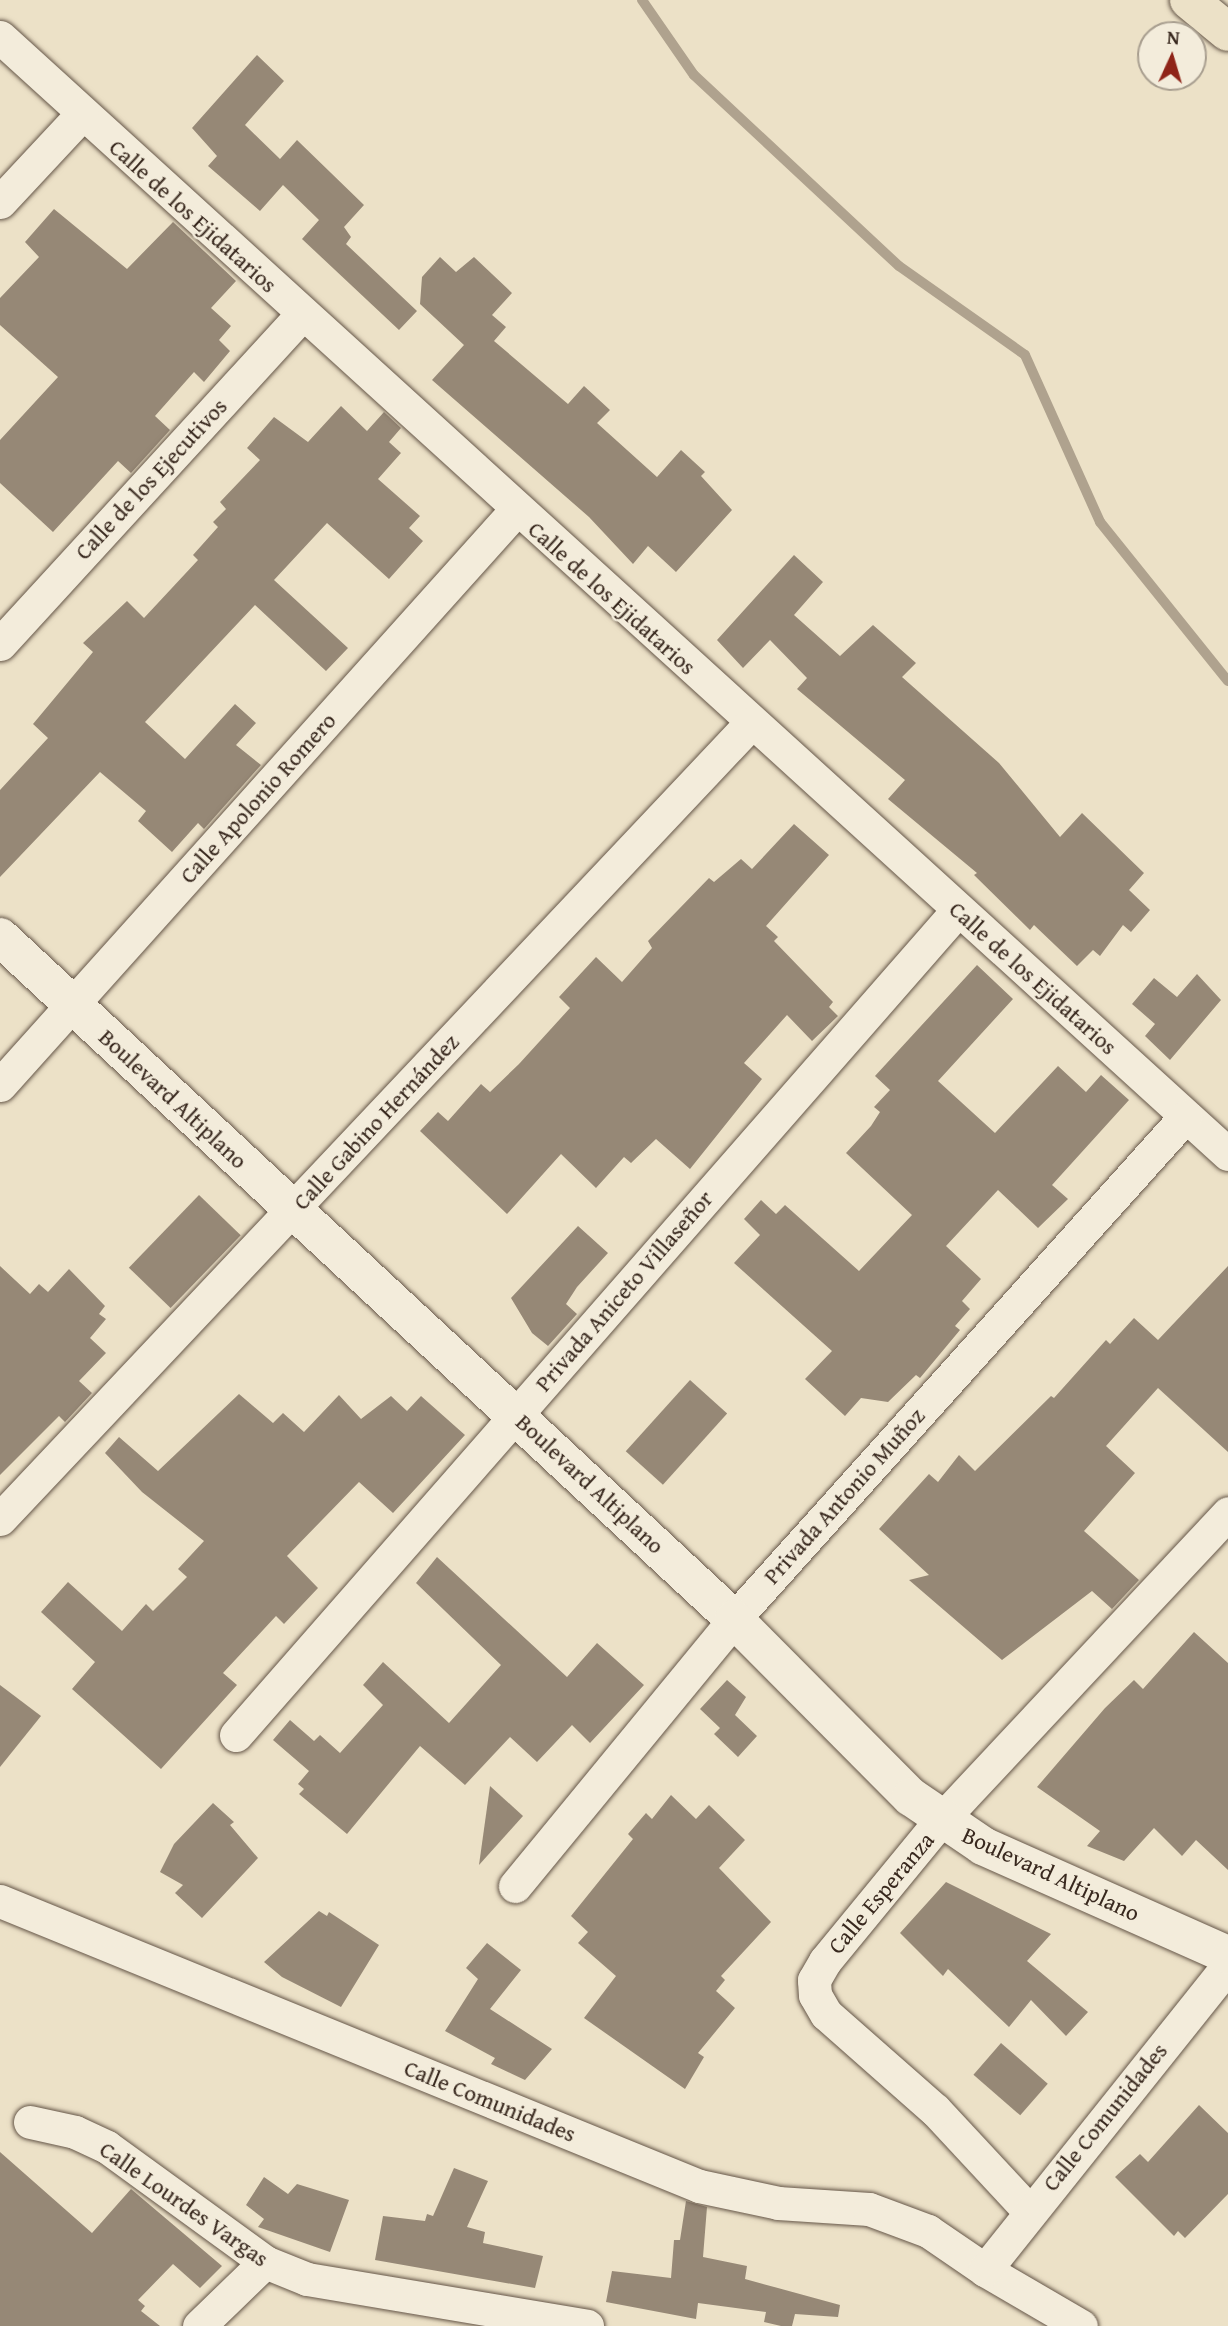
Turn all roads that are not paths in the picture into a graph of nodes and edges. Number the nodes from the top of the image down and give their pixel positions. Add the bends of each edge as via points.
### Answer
1 (1189, 0) edge
2 (1228, 32) edge
3 (0, 37) edge
4 (82, 114) junction
5 (0, 202) edge
6 (302, 315) junction
7 (516, 510) junction
8 (0, 644) edge
9 (750, 724) junction
10 (958, 910) junction
11 (0, 937) edge
12 (73, 1004) junction
13 (0, 1085) edge
14 (1186, 1116) junction
15 (1228, 1154) edge
16 (293, 1212) junction
17 (516, 1414) junction
18 (1228, 1513) edge
19 (0, 1518) edge
20 (734, 1619) junction
21 (236, 1735) dead end
22 (941, 1820) junction
23 (515, 1886) dead end
24 (0, 1901) edge
25 (1228, 1955) edge
26 (1228, 1966) edge
27 (30, 2122) dead end
28 (1029, 2211) junction
29 (265, 2262) junction
30 (985, 2270) junction
31 (199, 2326) edge
32 (587, 2326) edge
33 (1081, 2326) edge

1 - 2 highway
3 - 4 street, Calle de los Ejidatarios
4 - 5 street
4 - 6 street, Calle de los Ejidatarios
6 - 7 street, Calle de los Ejidatarios
6 - 8 street, Calle de los Ejecutivos
7 - 9 street, Calle de los Ejidatarios
7 - 12 street, Calle Apolonio Romero
9 - 10 street, Calle de los Ejidatarios
9 - 16 street, Calle Gabino Hernández
10 - 14 street, Calle de los Ejidatarios
10 - 17 street, Privada Aniceto Villaseñor
11 - 12 street, Boulevard Altiplano
12 - 13 street, Calle Apolonio Romero
12 - 16 street, Boulevard Altiplano
14 - 15 street, Calle de los Ejidatarios
14 - 20 street, Privada Antonio Muñoz
16 - 17 street, Boulevard Altiplano
16 - 19 street, Calle Gabino Hernández
17 - 20 street, Boulevard Altiplano
17 - 21 street, Privada Aniceto Villaseñor
18 - 22 street, Calle Esperanza
20 - 22 street, Boulevard Altiplano via 911,1797
20 - 23 street, Privada Antonio Muñoz
22 - 25 street, Boulevard Altiplano via 983,1846
22 - 28 street, Calle Esperanza via 825,1961 814,1980 815,1995 826,2014 935,2110
24 - 30 street, Calle Comunidades via 699,2186 778,2203 869,2209 928,2231
26 - 28 street, Calle Comunidades
27 - 29 street, Calle Lourdes Vargas via 75,2132 107,2147
28 - 30 street, Calle Comunidades
29 - 31 street
29 - 32 street, Calle Lourdes Vargas via 307,2279
30 - 33 street, Calle Comunidades

